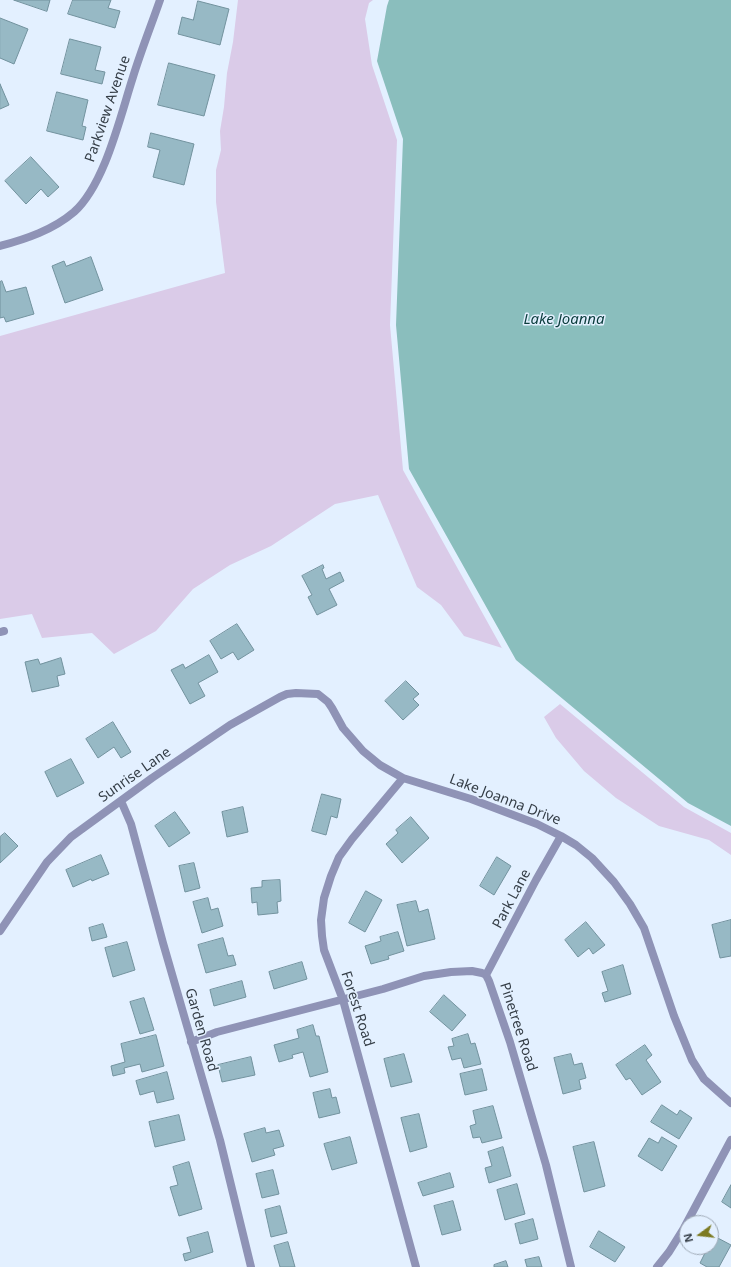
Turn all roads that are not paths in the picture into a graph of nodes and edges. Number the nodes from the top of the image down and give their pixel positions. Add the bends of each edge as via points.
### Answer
1 (160, 0) edge
2 (0, 246) edge
3 (321, 696) joint
4 (403, 778) junction
5 (121, 801) junction
6 (561, 836) junction
7 (0, 931) edge
8 (486, 975) junction
9 (342, 1000) junction
10 (191, 1042) junction
11 (731, 1103) edge
12 (731, 1140) edge
13 (251, 1267) edge
14 (416, 1267) edge
15 (572, 1267) edge
16 (657, 1267) edge

1 - 2 street, Parkview Avenue via 107,158 84,202 60,223 38,234
3 - 4 street, Lake Joanna Drive via 363,751 380,765
3 - 5 street, Sunrise Lane via 296,692 280,697 230,725
4 - 6 street, Lake Joanna Drive via 478,802 537,824
4 - 9 street, Forest Road via 339,857 324,898 324,950
5 - 7 street, Sunrise Lane via 63,845 48,862
5 - 10 street, Garden Road via 131,824
6 - 8 street, Park Lane
6 - 11 street, Lake Joanna Drive via 592,858 630,904 644,928 692,1060 704,1079
8 - 9 street, Pinetree Road via 472,971 424,976
8 - 15 street, Pinetree Road via 510,1042 546,1165
9 - 10 street, Pinetree Road via 217,1032
9 - 14 street, Forest Road
10 - 13 street, Garden Road via 220,1140
12 - 16 street via 684,1228 670,1252

